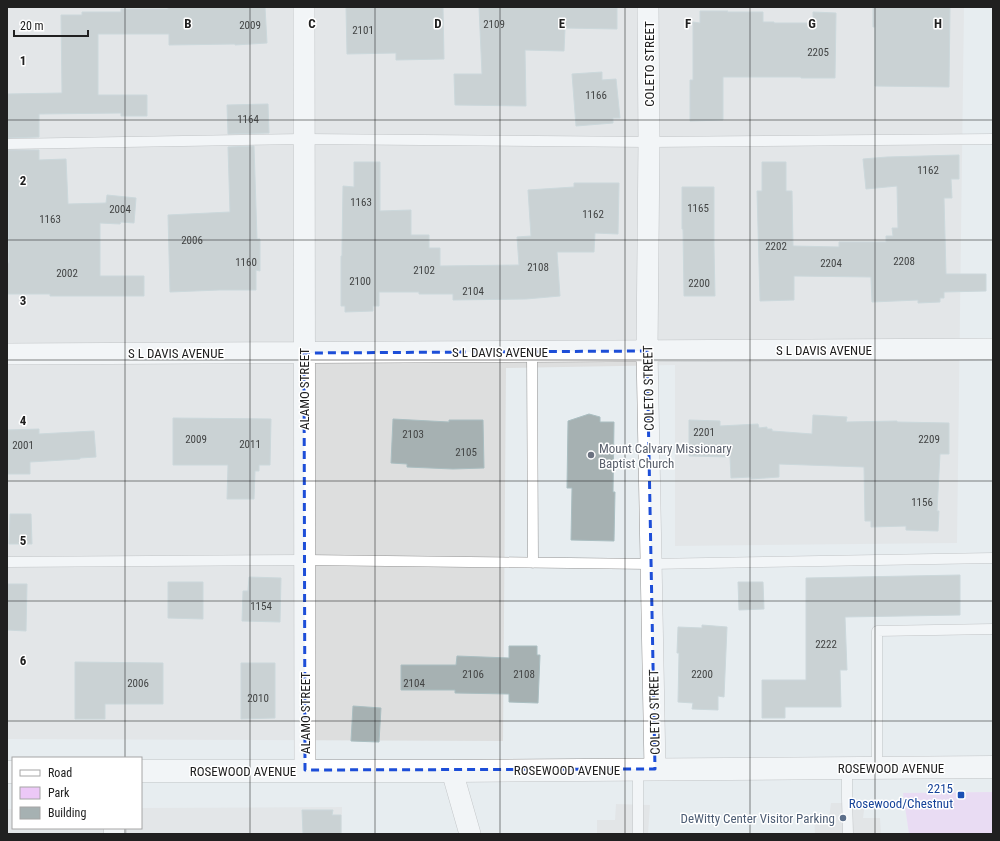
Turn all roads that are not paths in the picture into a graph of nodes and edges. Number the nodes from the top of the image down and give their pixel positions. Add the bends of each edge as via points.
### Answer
1 (304, 7) edge
2 (648, 7) edge
3 (304, 139) junction
4 (993, 139) edge
5 (649, 142) junction
6 (7, 144) edge
7 (993, 349) edge
8 (647, 350) junction
9 (532, 351) junction
10 (304, 353) junction
11 (7, 354) edge
12 (993, 558) edge
13 (305, 560) junction
14 (7, 562) edge
15 (533, 563) junction
16 (650, 564) junction
17 (993, 629) edge
18 (993, 767) edge
19 (847, 768) junction
20 (877, 768) junction
21 (646, 769) junction
22 (305, 770) junction
23 (142, 771) edge
24 (452, 771) junction
25 (470, 834) edge
26 (638, 834) edge
27 (848, 834) edge

1 - 3 street, ALAMO STREET
2 - 5 street, COLETO STREET
3 - 5 lane
3 - 6 lane
3 - 10 street, ALAMO STREET
4 - 5 lane
5 - 8 street, COLETO STREET
7 - 8 street, S L DAVIS AVENUE
8 - 9 street, S L DAVIS AVENUE
8 - 16 street, COLETO STREET
9 - 10 street, S L DAVIS AVENUE
9 - 15 lane
10 - 11 street, S L DAVIS AVENUE
10 - 13 street, ALAMO STREET
12 - 16 lane
13 - 14 lane
13 - 15 lane
13 - 22 street, ALAMO STREET
15 - 16 lane
16 - 21 street, COLETO STREET
17 - 20 lane via 877,631
18 - 20 street, ROSEWOOD AVENUE
19 - 20 street, ROSEWOOD AVENUE
19 - 21 street, ROSEWOOD AVENUE
19 - 27 lane
21 - 24 street, ROSEWOOD AVENUE
21 - 26 lane
22 - 23 street, ROSEWOOD AVENUE
22 - 24 street, ROSEWOOD AVENUE
24 - 25 street

